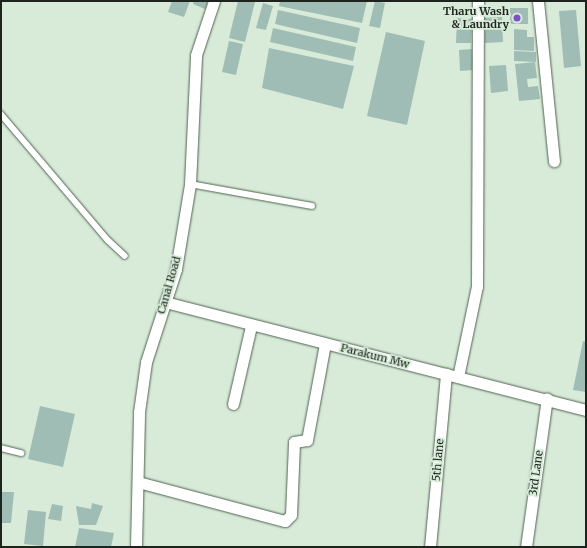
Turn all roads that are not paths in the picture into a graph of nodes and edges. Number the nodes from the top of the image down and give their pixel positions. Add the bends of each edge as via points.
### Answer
1 (214, 1) edge
2 (478, 1) edge
3 (538, 1) edge
4 (1, 114) edge
5 (554, 161) dead end
6 (190, 184) junction
7 (312, 206) dead end
8 (125, 256) dead end
9 (165, 302) junction
10 (251, 326) junction
11 (325, 344) junction
12 (446, 374) junction
13 (458, 377) junction
14 (546, 398) junction
15 (234, 404) dead end
16 (586, 410) edge
17 (1, 448) edge
18 (21, 453) dead end
19 (138, 482) junction
20 (136, 547) edge
21 (430, 547) edge
22 (526, 547) edge

1 - 6 street, Canal Road via 196,55
2 - 13 street via 477,286
3 - 5 street
4 - 8 lane via 108,240
6 - 7 lane
6 - 9 street, Canal Road via 176,269
9 - 10 street, Parakum Mw
9 - 19 street, Canal Road via 145,369 139,412
10 - 11 street, Parakum Mw
10 - 15 street
11 - 12 street, Parakum Mw
11 - 19 street via 307,440 294,442 291,515 285,521
12 - 13 street, Parakum Mw
12 - 21 street, 5th lane
13 - 14 street, Parakum Mw
14 - 16 street, Parakum Mw
14 - 22 street, 3rd Lane
17 - 18 lane
19 - 20 street, Canal Road

